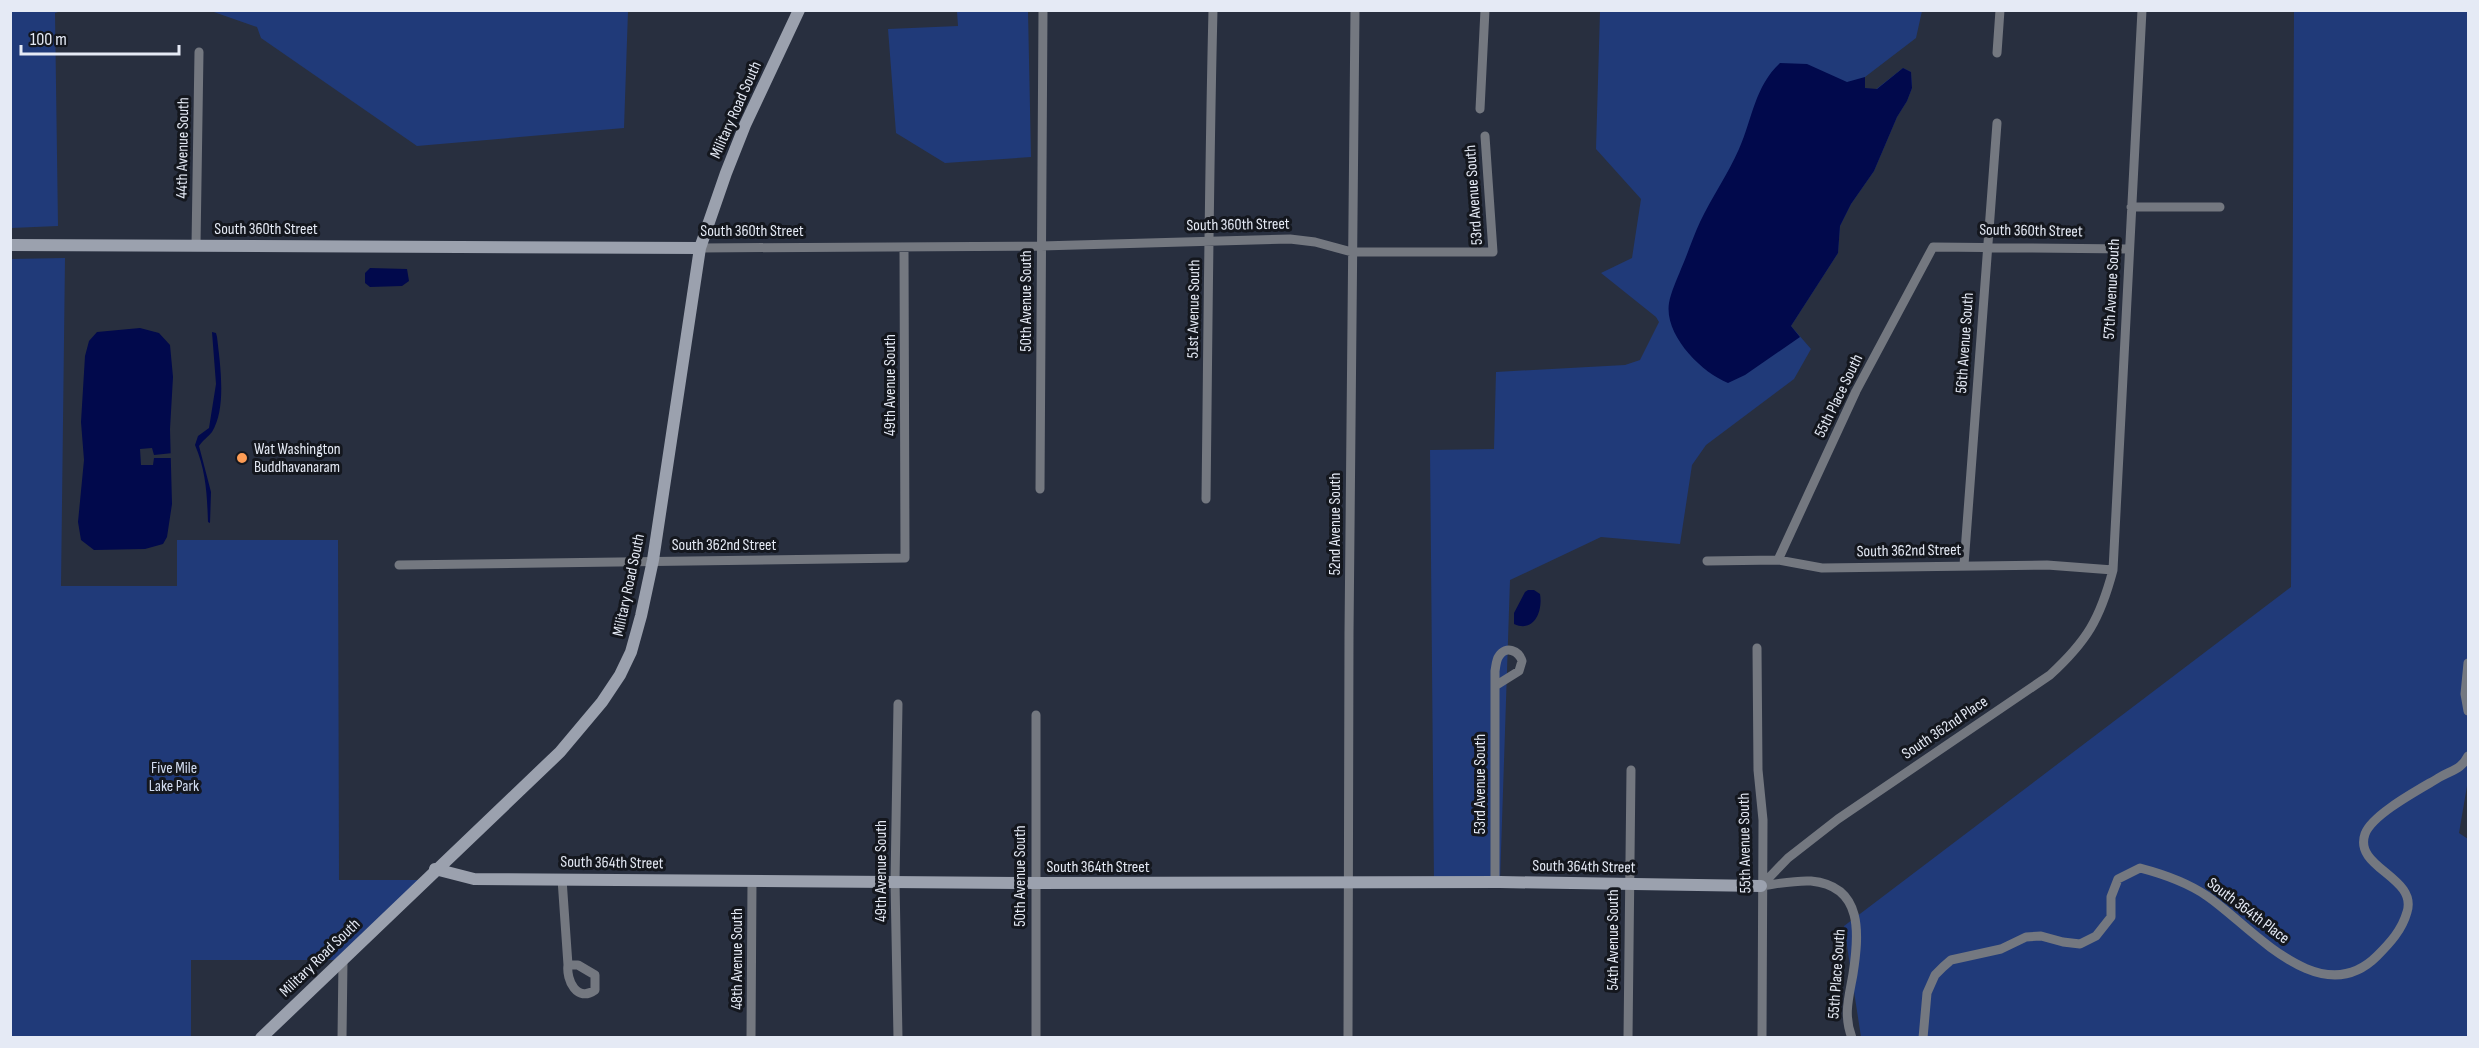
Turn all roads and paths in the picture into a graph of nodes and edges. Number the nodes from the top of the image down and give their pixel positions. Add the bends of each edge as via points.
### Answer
1 (799, 10) edge
2 (1043, 10) edge
3 (1213, 10) edge
4 (1355, 10) edge
5 (1485, 10) edge
6 (2000, 10) edge
7 (2142, 10) edge
8 (199, 52) dead end
9 (1997, 54) dead end
10 (1480, 109) dead end
11 (1997, 123) dead end
12 (1485, 136) dead end
13 (2131, 207) junction
14 (2220, 207) dead end
15 (1210, 242) junction
16 (10, 245) edge
17 (196, 245) junction
18 (1041, 246) junction
19 (904, 247) junction
20 (1933, 247) joint
21 (1987, 247) junction
22 (700, 248) junction
23 (2129, 249) junction
24 (1352, 252) junction
25 (1492, 252) joint
26 (1040, 489) dead end
27 (1206, 500) dead end
28 (905, 558) joint
29 (653, 560) junction
30 (1778, 560) junction
31 (1707, 561) dead end
32 (399, 565) dead end
33 (1964, 566) junction
34 (2113, 570) junction
35 (1757, 648) dead end
36 (2469, 663) edge
37 (1495, 686) dead end
38 (898, 704) dead end
39 (2469, 711) edge
40 (1036, 715) dead end
41 (2469, 756) edge
42 (1631, 770) dead end
43 (435, 869) junction
44 (562, 879) junction
45 (752, 881) junction
46 (895, 882) junction
47 (1495, 882) junction
48 (1349, 883) junction
49 (1034, 884) junction
50 (1628, 884) junction
51 (1761, 886) junction
52 (343, 960) junction
53 (568, 965) dead end
54 (261, 1038) edge
55 (342, 1038) edge
56 (751, 1038) edge
57 (898, 1038) edge
58 (1036, 1038) edge
59 (1348, 1038) edge
60 (1628, 1038) edge
61 (1762, 1038) edge
62 (1852, 1038) edge
63 (1923, 1038) edge

1 - 22 street, Military Road South via 745,125
2 - 18 street, 50th Avenue South
3 - 15 street, 51st Avenue South
4 - 24 street, 52nd Avenue South
5 - 10 street
6 - 9 street
7 - 13 street, 57th Avenue South
8 - 17 street, 44th Avenue South
11 - 21 street, 56th Avenue South
12 - 25 street, 53rd Avenue South
13 - 14 street
13 - 23 street, 57th Avenue South
15 - 18 street, South 360th Street
15 - 24 street, South 360th Street via 1290,239
15 - 27 street, 51st Avenue South
16 - 17 street, South 360th Street
17 - 22 street, South 360th Street
18 - 19 street, South 360th Street
18 - 26 street, 50th Avenue South
19 - 22 street, South 360th Street
19 - 28 street, 49th Avenue South
20 - 21 street, South 360th Street
20 - 30 street, 55th Place South via 1856,391
21 - 23 street, South 360th Street
21 - 33 street, 56th Avenue South
22 - 29 street, Military Road South
23 - 34 street, 57th Avenue South
24 - 25 street, South 360th Street
24 - 48 street, 52nd Avenue South
28 - 29 street, South 362nd Street
29 - 32 street, South 362nd Street
29 - 43 street, Military Road South via 631,652 602,702 560,752
30 - 31 street, South 362nd Street
30 - 33 street, South 362nd Street via 1822,568
33 - 34 street, South 362nd Street via 2047,565
34 - 51 street, South 362nd Place via 2101,610 2086,636 2050,675 1838,819 1788,858
35 - 51 street, 55th Avenue South via 1758,770 1763,820
36 - 39 street via 2465,694
37 - 47 street, 53rd Avenue South
38 - 46 street, 49th Avenue South
40 - 49 street, 50th Avenue South
41 - 63 street, South 364th Place via 2458,770 2379,816 2365,834 2365,851 2392,876 2407,897 2408,910 2397,934 2360,969 2340,974 2319,973 2289,960 2204,894 2140,868 2118,879 2111,897 2111,917 2096,936 2080,944 2042,936 2026,937 2001,949 1951,960 1943,966 1927,993
42 - 50 street, 54th Avenue South
43 - 44 street, South 364th Street via 474,879
43 - 52 street, Military Road South
44 - 45 street, South 364th Street
44 - 53 street
45 - 46 street, South 364th Street
45 - 56 street, 48th Avenue South
46 - 49 street, South 364th Street
46 - 57 street, 49th Avenue South
47 - 48 street, South 364th Street
47 - 50 street, South 364th Street
48 - 49 street, South 364th Street
48 - 59 street, 52nd Avenue South
49 - 58 street, 50th Avenue South
50 - 51 street, South 364th Street
50 - 60 street, 54th Avenue South
51 - 61 street, 55th Avenue South
51 - 62 street, 55th Place South via 1822,883 1843,892 1851,903 1855,945 1846,1013
52 - 54 street, Military Road South
52 - 55 street

